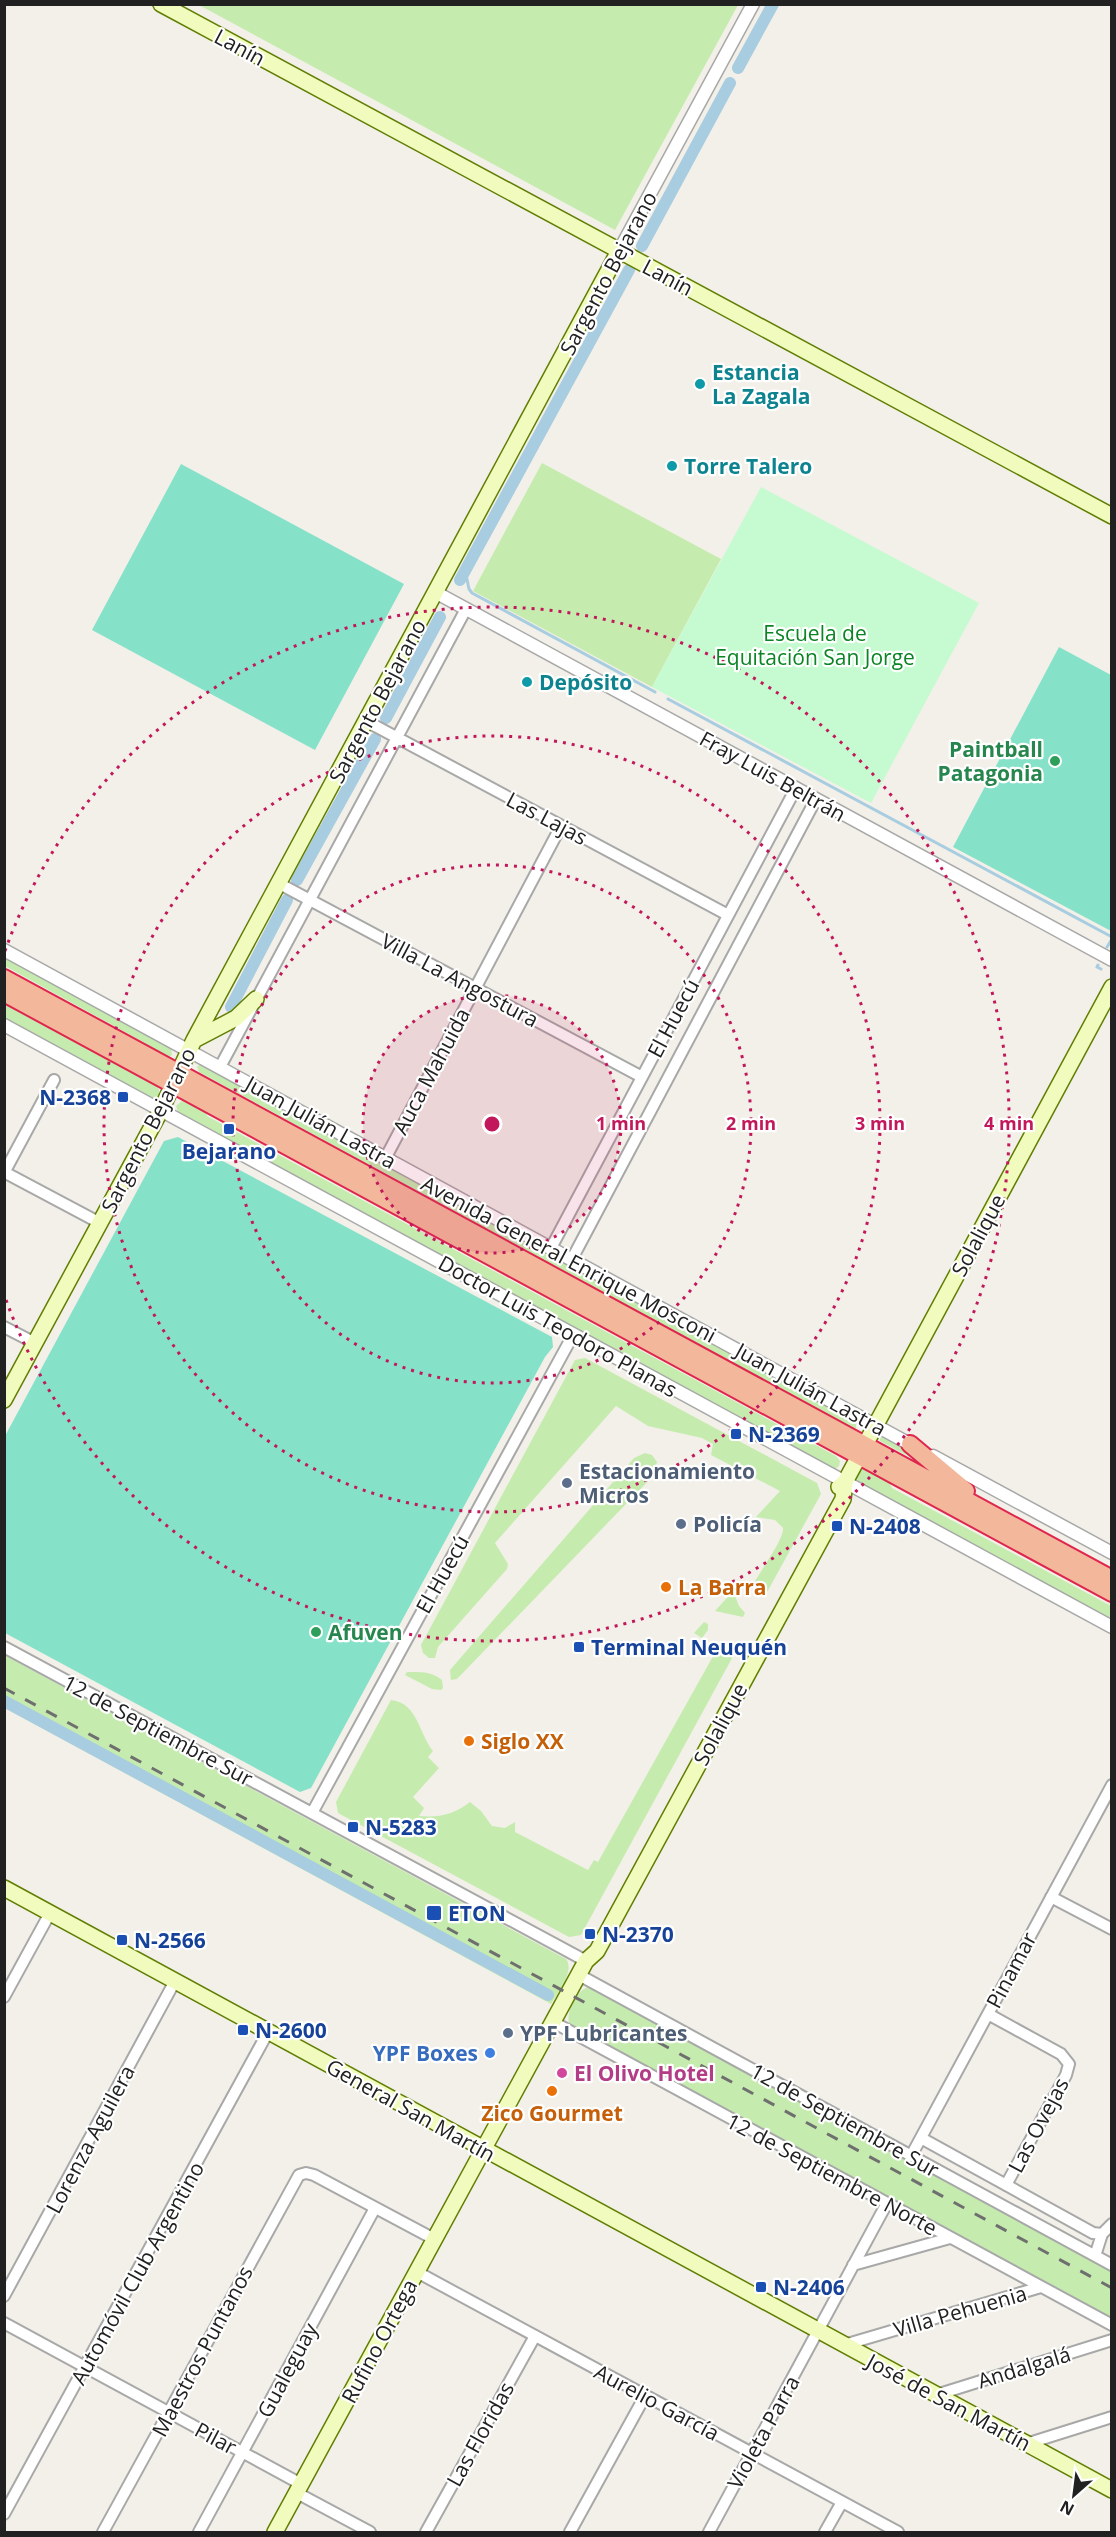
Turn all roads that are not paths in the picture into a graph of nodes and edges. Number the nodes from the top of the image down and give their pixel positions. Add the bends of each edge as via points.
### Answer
1 (161, 4) edge
2 (753, 4) edge
3 (619, 251) junction
4 (1112, 516) edge
5 (435, 592) junction
6 (465, 609) junction
7 (366, 721) junction
8 (397, 737) junction
9 (796, 788) junction
10 (816, 799) junction
11 (561, 826) junction
12 (278, 883) junction
13 (309, 900) junction
14 (728, 915) junction
15 (4, 950) edge
16 (1112, 960) edge
17 (4, 978) edge
18 (1112, 987) edge
19 (475, 988) junction
20 (4, 993) edge
21 (256, 999) junction
22 (4, 1025) edge
23 (191, 1045) junction
24 (220, 1067) junction
25 (642, 1077) junction
26 (175, 1078) junction
27 (54, 1080) dead end
28 (161, 1110) junction
29 (386, 1157) junction
30 (5, 1172) edge
31 (100, 1223) junction
32 (551, 1248) junction
33 (572, 1259) junction
34 (4, 1327) edge
35 (573, 1335) junction
36 (35, 1343) junction
37 (4, 1400) edge
38 (876, 1425) junction
39 (910, 1444) junction
40 (862, 1450) junction
41 (845, 1482) junction
42 (1007, 1522) junction
43 (1112, 1553) edge
44 (1112, 1579) edge
45 (1112, 1593) edge
46 (1112, 1627) edge
47 (4, 1647) edge
48 (1112, 1785) edge
49 (312, 1813) junction
50 (4, 1888) edge
51 (1051, 1897) junction
52 (50, 1913) junction
53 (1112, 1929) edge
54 (582, 1968) junction
55 (175, 1981) junction
56 (4, 1997) edge
57 (988, 2014) junction
58 (552, 2022) junction
59 (268, 2032) junction
60 (921, 2138) junction
61 (483, 2149) junction
62 (912, 2156) junction
63 (1006, 2185) junction
64 (886, 2204) junction
65 (375, 2208) junction
66 (1112, 2224) edge
67 (1102, 2234) junction
68 (950, 2238) junction
69 (434, 2240) junction
70 (1095, 2256) junction
71 (854, 2265) junction
72 (1112, 2265) edge
73 (417, 2272) junction
74 (1041, 2287) junction
75 (4, 2296) edge
76 (4, 2324) edge
77 (1112, 2325) edge
78 (818, 2331) junction
79 (534, 2336) junction
80 (1112, 2340) edge
81 (844, 2345) junction
82 (86, 2367) junction
83 (936, 2395) junction
84 (645, 2396) junction
85 (168, 2412) junction
86 (1112, 2417) edge
87 (1026, 2444) junction
88 (242, 2452) junction
89 (752, 2453) junction
90 (299, 2489) junction
91 (1112, 2490) edge
92 (842, 2502) junction
93 (4, 2514) edge
94 (103, 2532) edge
95 (199, 2532) edge
96 (275, 2532) edge
97 (370, 2532) edge
98 (426, 2532) edge
99 (570, 2532) edge
100 (709, 2532) edge
101 (825, 2532) edge
102 (898, 2532) edge

1 - 3 main road, Lanín
2 - 3 street, Sargento Bejarano
3 - 4 main road, Lanín
3 - 5 main road, Sargento Bejarano
5 - 6 street, Fray Luis Beltrán
5 - 7 main road, Sargento Bejarano
6 - 8 street, Sargento Bejarano
6 - 9 street, Fray Luis Beltrán
7 - 8 street, Las Lajas
7 - 12 main road, Sargento Bejarano
8 - 11 street, Las Lajas
8 - 13 street, Sargento Bejarano
9 - 10 street, Fray Luis Beltrán
9 - 14 street, El Huecú
10 - 16 street, Fray Luis Beltrán
10 - 33 street, El Huecú
11 - 14 street, Las Lajas
11 - 19 street, Auca Mahuida
12 - 13 street, Villa La Angostura
12 - 23 main road, Sargento Bejarano
13 - 19 street, Villa La Angostura
13 - 21 street, Sargento Bejarano
14 - 25 street, El Huecú
15 - 23 street, Juan Julián Lastra
17 - 26 highway, Avenida General Enrique Mosconi
18 - 38 main road, Solalique
19 - 25 street, Villa La Angostura
19 - 29 street, Auca Mahuida
20 - 26 highway, Avenida General Enrique Mosconi
21 - 23 main road via 236,1018
21 - 24 street, Sargento Bejarano
22 - 28 street, Doctor Luis Teodoro Planas
23 - 24 street, Juan Julián Lastra
23 - 26 main road, Sargento Bejarano
24 - 29 street, Juan Julián Lastra
25 - 32 street, El Huecú
26 - 28 main road, Sargento Bejarano
26 - 40 highway, Avenida General Enrique Mosconi
27 - 30 street
28 - 31 main road, Sargento Bejarano
28 - 35 street, Doctor Luis Teodoro Planas
29 - 32 street, Juan Julián Lastra
30 - 31 street
31 - 36 main road, Sargento Bejarano
32 - 33 street, Juan Julián Lastra
33 - 38 street, Juan Julián Lastra
34 - 36 street
35 - 41 street, Doctor Luis Teodoro Planas
35 - 49 street, El Huecú
36 - 37 main road, Sargento Bejarano
38 - 39 street, Juan Julián Lastra
38 - 40 main road, Solalique
39 - 42 highway
39 - 43 street, Juan Julián Lastra
40 - 41 main road, Solalique
40 - 42 highway, Avenida General Enrique Mosconi
40 - 45 highway, Avenida General Enrique Mosconi
41 - 46 street, Doctor Luis Teodoro Planas
41 - 54 main road, Solalique via 834,1494 588,1947
42 - 44 highway, Avenida General Enrique Mosconi
47 - 49 street, 12 de Septiembre Sur
48 - 51 street, Pinamar
49 - 54 street, 12 de Septiembre Sur
50 - 52 main road, General San Martín
51 - 53 street
51 - 57 street, Pinamar
52 - 55 main road, General San Martín
52 - 56 street
54 - 58 main road, Solalique
54 - 62 street, 12 de Septiembre Sur
55 - 59 main road, General San Martín
55 - 75 street, Lorenza Aguilera
57 - 60 street, Pinamar
57 - 63 street, Las Ovejas via 1061,2054 1069,2064
58 - 61 main road, Solalique
58 - 64 street, 12 de Septiembre Norte
59 - 61 main road, General San Martín
59 - 82 street, Automóvil Club Argentino
60 - 62 street, Pinamar
60 - 63 street
61 - 69 main road, Rufino Ortega
61 - 78 main road, General San Martín
62 - 70 street, 12 de Septiembre Sur
63 - 67 street via 1095,2234
64 - 68 street, 12 de Septiembre Norte
64 - 71 street
65 - 69 street
65 - 85 street, Maestros Puntanos via 314,2175 303,2173 294,2180
65 - 88 street, Gualeguay
66 - 67 street
67 - 70 street
68 - 71 street
68 - 74 street, 12 de Septiembre Norte
69 - 73 main road, Rufino Ortega
70 - 72 street, 12 de Septiembre Sur
71 - 78 street
73 - 79 street, Aurelio García
73 - 90 main road, Rufino Ortega
74 - 77 street, 12 de Septiembre Norte
74 - 81 street, Villa Pehuenia
76 - 82 street, Pilar
78 - 81 main road, José de San Martín
78 - 89 street, Violeta Parra
79 - 84 street, Aurelio García
79 - 98 street, Las Floridas
80 - 83 street, Andalgalá
81 - 83 main road, José de San Martín
82 - 85 street, Pilar
82 - 93 street, Automóvil Club Argentino
83 - 87 main road, José de San Martín
84 - 89 street, Aurelio García
84 - 99 street
85 - 88 street, Pilar
85 - 94 street, Maestros Puntanos
86 - 87 street
87 - 91 main road, José de San Martín
88 - 90 street, Pilar
88 - 95 street, Gualeguay
89 - 92 street, Aurelio García
89 - 100 street, Violeta Parra
90 - 96 main road, Rufino Ortega
90 - 97 street, Pilar
92 - 101 street
92 - 102 street, Aurelio García

